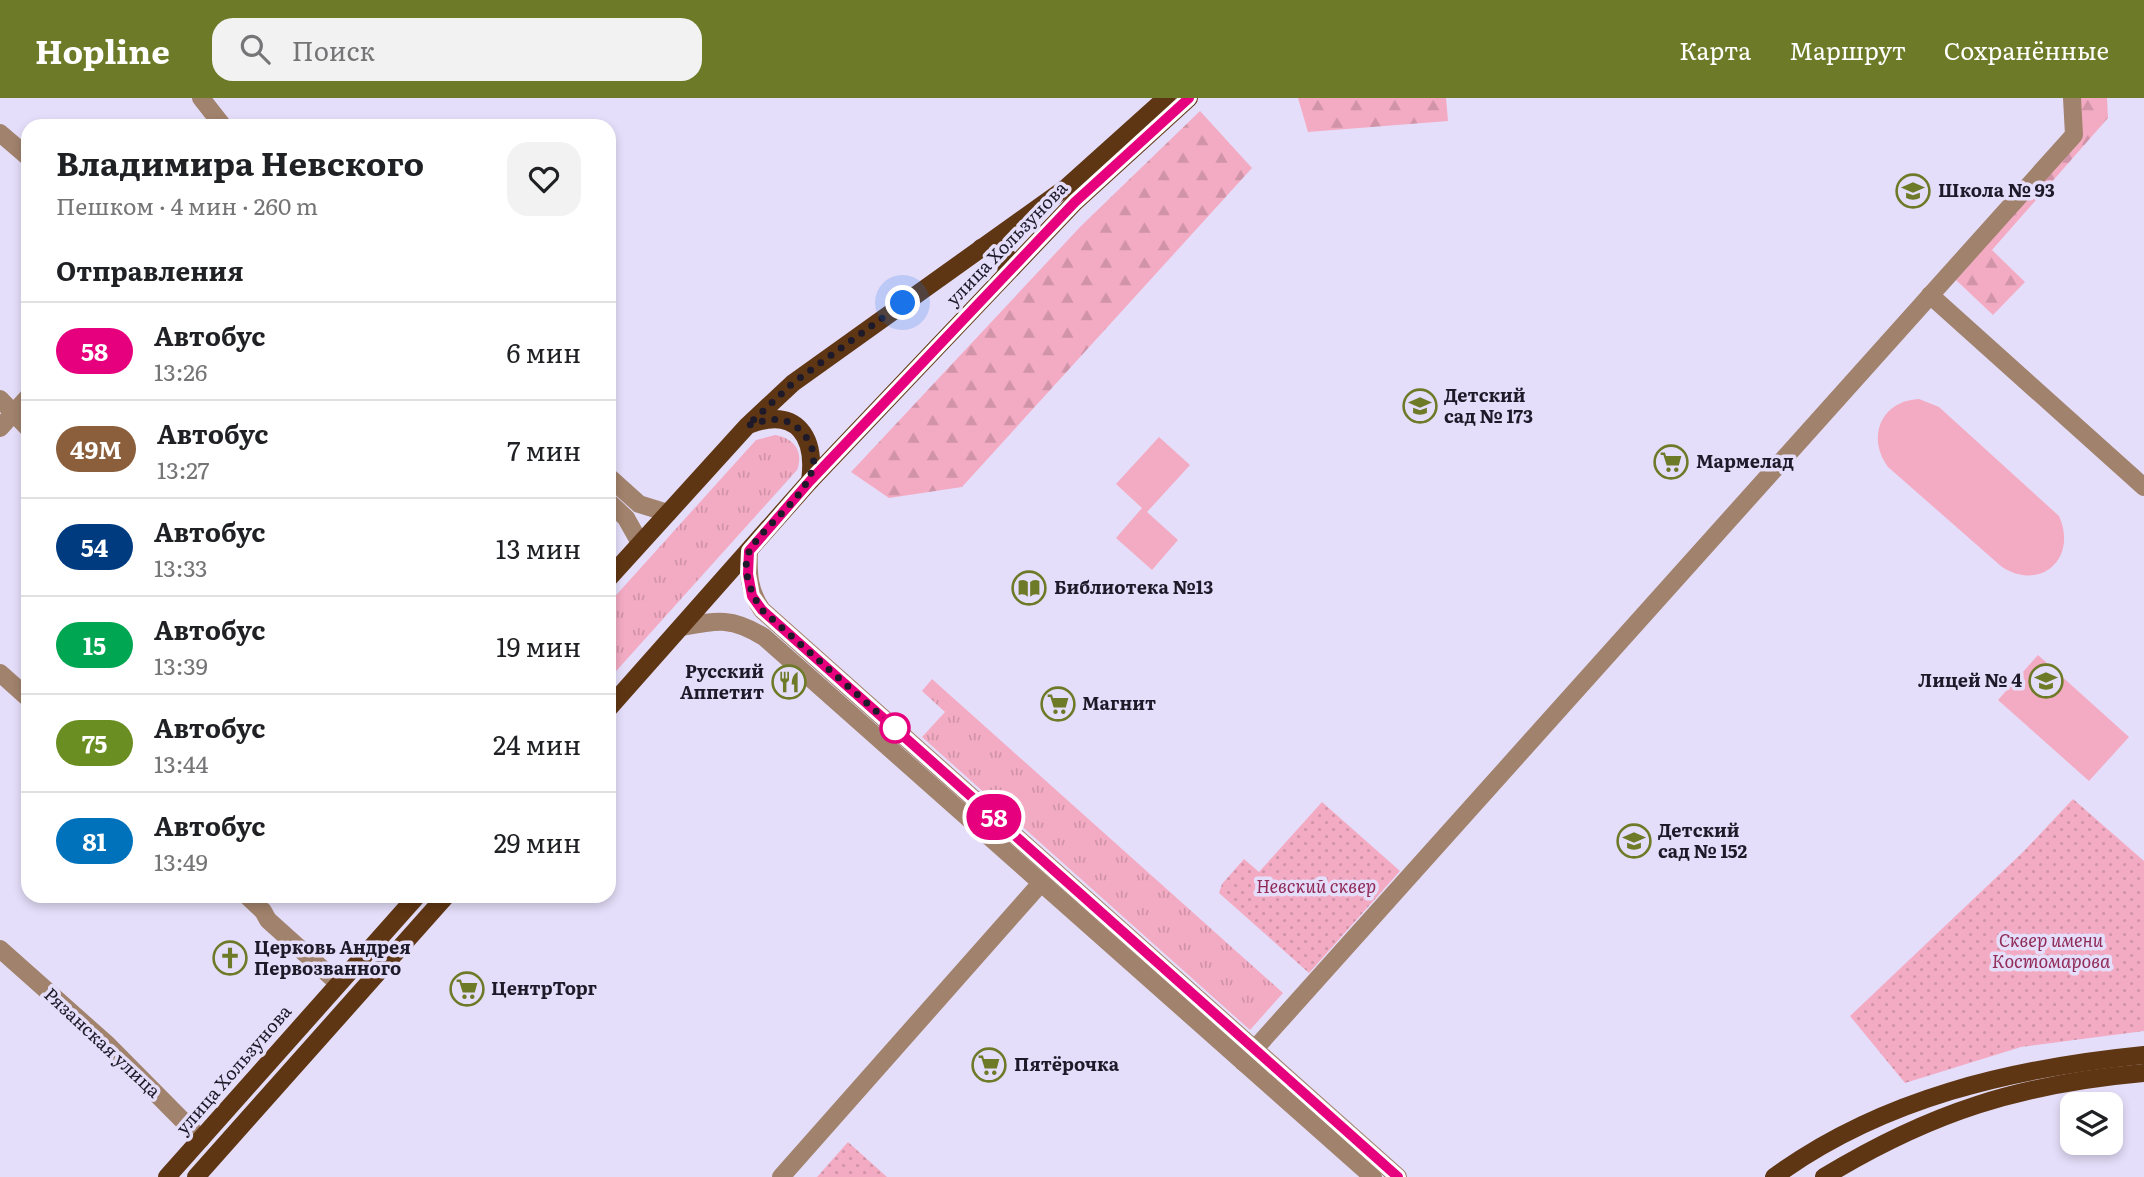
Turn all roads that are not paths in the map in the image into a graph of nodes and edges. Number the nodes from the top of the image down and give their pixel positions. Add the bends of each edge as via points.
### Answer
1 (201, 98) edge
2 (1166, 98) edge
3 (1189, 98) edge
4 (2071, 98) edge
5 (218, 119) edge
6 (0, 133) edge
7 (21, 151) edge
8 (981, 248) junction
9 (1006, 274) junction
10 (1930, 295) junction
11 (0, 399) edge
12 (21, 404) edge
13 (12, 414) junction
14 (21, 422) edge
15 (747, 426) junction
16 (0, 428) edge
17 (810, 481) junction
18 (616, 483) edge
19 (2144, 487) edge
20 (616, 509) edge
21 (668, 513) junction
22 (640, 544) junction
23 (749, 551) junction
24 (616, 570) edge
25 (682, 627) junction
26 (0, 673) edge
27 (21, 692) edge
28 (616, 700) edge
29 (1041, 883) junction
30 (254, 903) edge
31 (411, 903) edge
32 (440, 903) edge
33 (0, 949) edge
34 (338, 983) junction
35 (1249, 1055) junction
36 (2144, 1055) edge
37 (2144, 1073) edge
38 (201, 1139) junction
39 (167, 1177) edge
40 (196, 1177) edge
41 (781, 1177) edge
42 (1373, 1177) edge
43 (1398, 1177) edge
44 (1774, 1177) edge
45 (1824, 1177) edge

1 - 5 street
2 - 8 main road, улица Хользунова via 1067,187
3 - 9 main road, улица Хользунова via 1075,202
4 - 10 street via 2074,135
6 - 7 street
8 - 9 main road via 1000,248 1009,258
8 - 15 main road, улица Хользунова via 793,383
9 - 17 main road, улица Хользунова
10 - 19 street
10 - 35 street
11 - 13 street
12 - 13 street
13 - 14 street
13 - 16 street
15 - 17 main road via 782,419 801,430 812,452
15 - 21 main road, улица Хользунова
17 - 23 main road, улица Хользунова
18 - 21 street via 639,504
20 - 22 street
21 - 22 main road, улица Хользунова
22 - 24 main road, улица Хользунова
23 - 25 main road, улица Хользунова
23 - 35 street via 752,596 762,610
25 - 28 main road, улица Хользунова
25 - 29 street via 717,620 742,623 764,637
26 - 27 street
29 - 35 street
29 - 41 street
30 - 34 street
31 - 34 main road, улица Хользунова
32 - 40 main road
33 - 38 street, Рязанская улица via 108,1045
34 - 38 main road, улица Хользунова
35 - 42 street
35 - 43 street
36 - 44 main road via 2020,1072 1910,1104 1796,1161
37 - 45 main road via 2077,1079 1989,1099 1904,1133
38 - 39 main road, улица Хользунова

